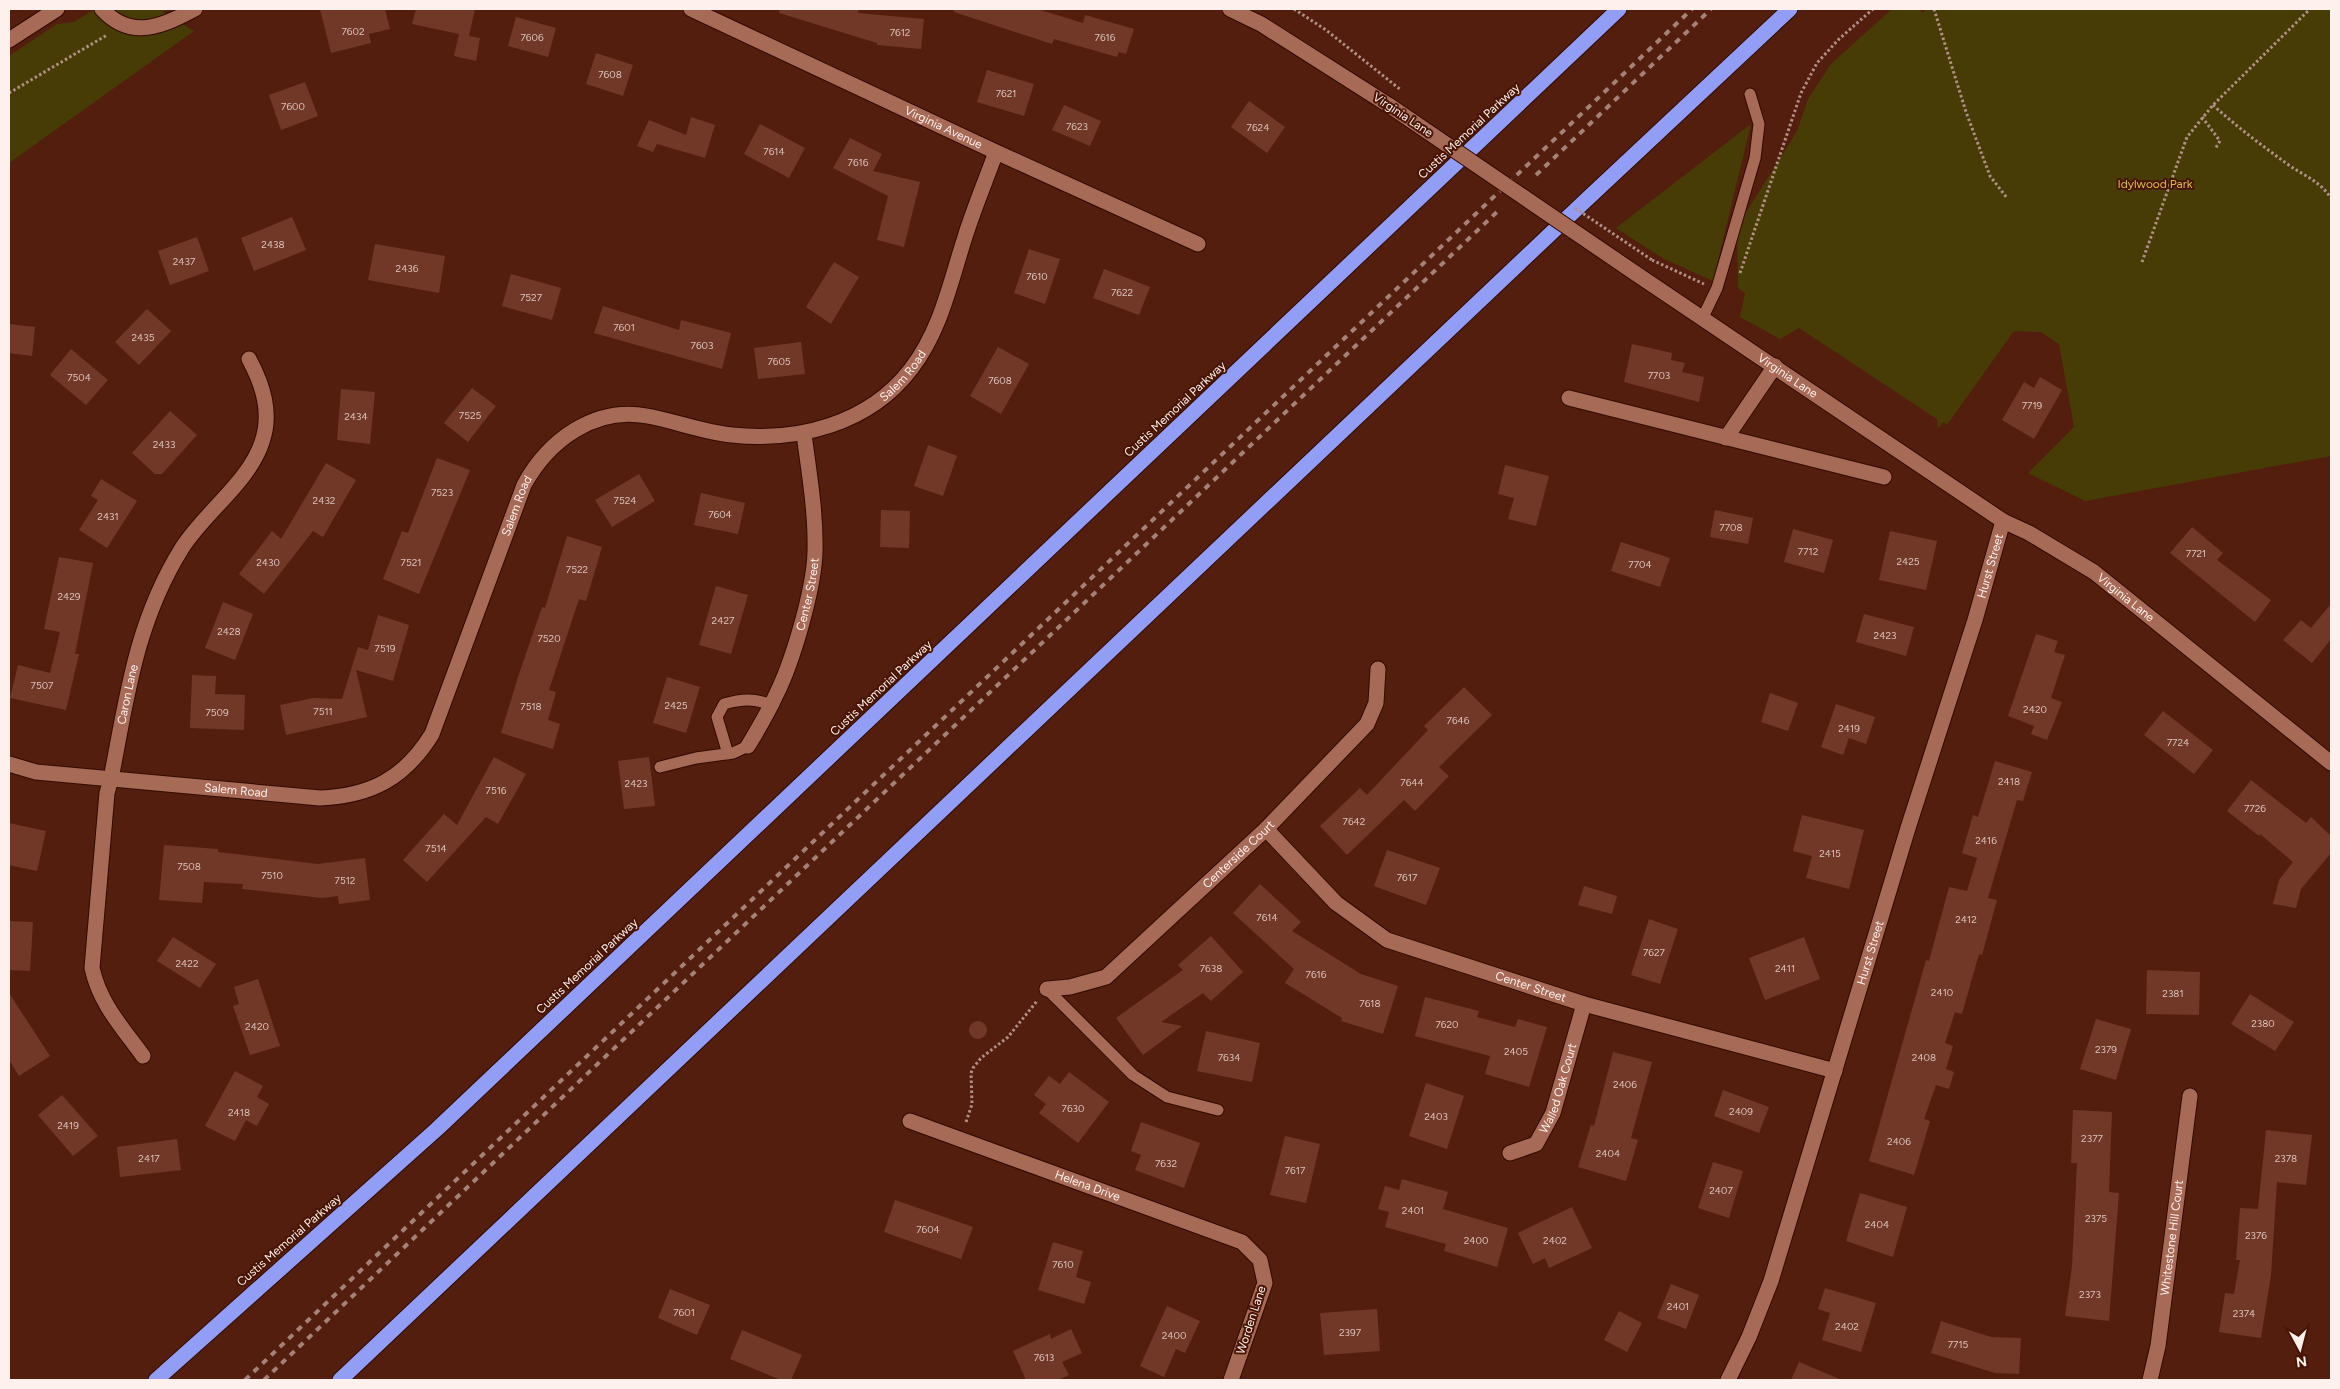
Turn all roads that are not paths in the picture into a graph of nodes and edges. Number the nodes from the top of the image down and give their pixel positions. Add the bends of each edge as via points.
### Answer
1 (57, 9) edge
2 (102, 9) edge
3 (195, 9) edge
4 (691, 9) edge
5 (1230, 9) edge
6 (1619, 9) edge
7 (1790, 9) edge
8 (9, 40) edge
9 (1750, 94) dead end
10 (996, 152) junction
11 (1198, 244) dead end
12 (1703, 317) junction
13 (249, 359) dead end
14 (1776, 366) junction
15 (1569, 398) dead end
16 (804, 434) junction
17 (1726, 438) junction
18 (1884, 478) dead end
19 (2003, 521) junction
20 (1378, 669) dead end
21 (771, 705) junction
22 (748, 746) joint
23 (728, 754) junction
24 (2331, 762) edge
25 (9, 764) edge
26 (660, 766) dead end
27 (111, 779) junction
28 (1266, 828) junction
29 (1047, 989) joint
30 (1584, 1004) junction
31 (143, 1056) dead end
32 (1835, 1071) junction
33 (2190, 1096) dead end
34 (1218, 1110) dead end
35 (910, 1121) dead end
36 (1510, 1153) dead end
37 (1260, 1260) joint
38 (156, 1380) edge
39 (340, 1380) edge
40 (1231, 1380) edge
41 (1728, 1380) edge
42 (2150, 1380) edge

1 - 8 street
2 - 3 street via 124,25 151,28
4 - 10 street, Virginia Avenue
5 - 12 street, Virginia Lane, bridge via 1261,24 1390,106
6 - 38 highway, Custis Memorial Parkway via 438,1129
7 - 39 highway
9 - 12 lane via 1759,124 1755,158 1717,288
10 - 11 street, Virginia Avenue
10 - 16 street, Salem Road via 965,237 942,314 921,354 886,394 861,412
12 - 14 street, Virginia Lane
13 - 27 street, Caron Lane via 265,400 266,422 262,442 253,464 194,533 161,585 144,626 133,667
14 - 17 street
14 - 19 street, Virginia Lane
15 - 17 street
16 - 21 street, Center Street via 815,519 815,554 810,588 794,645
16 - 27 street, Salem Road via 769,438 730,435 645,416 623,415 588,423 547,450 524,485 432,734 405,769 385,783 354,795 320,798
17 - 18 street
19 - 24 street, Virginia Lane via 2094,572
19 - 32 street, Hurst Street
20 - 28 street, Centerside Court via 1376,703 1367,724
21 - 22 street, Center Street
21 - 23 lane via 759,700 724,704 718,717
22 - 23 lane
23 - 26 lane
25 - 27 street, Salem Road via 36,772
27 - 31 street, Caron Lane via 107,793 92,968 96,988 106,1006
28 - 29 street, Centerside Court via 1106,977
28 - 30 street, Center Street via 1336,903 1387,940
29 - 34 lane via 1133,1075 1167,1097
30 - 32 street, Center Street
30 - 36 street, Walled Oak Court via 1553,1113 1536,1144
32 - 41 street, Hurst Street via 1771,1281
33 - 42 street, Whitestone Hill Court via 2158,1346
35 - 37 street, Helena Drive via 1242,1242
37 - 40 street, Worden Lane via 1265,1283

